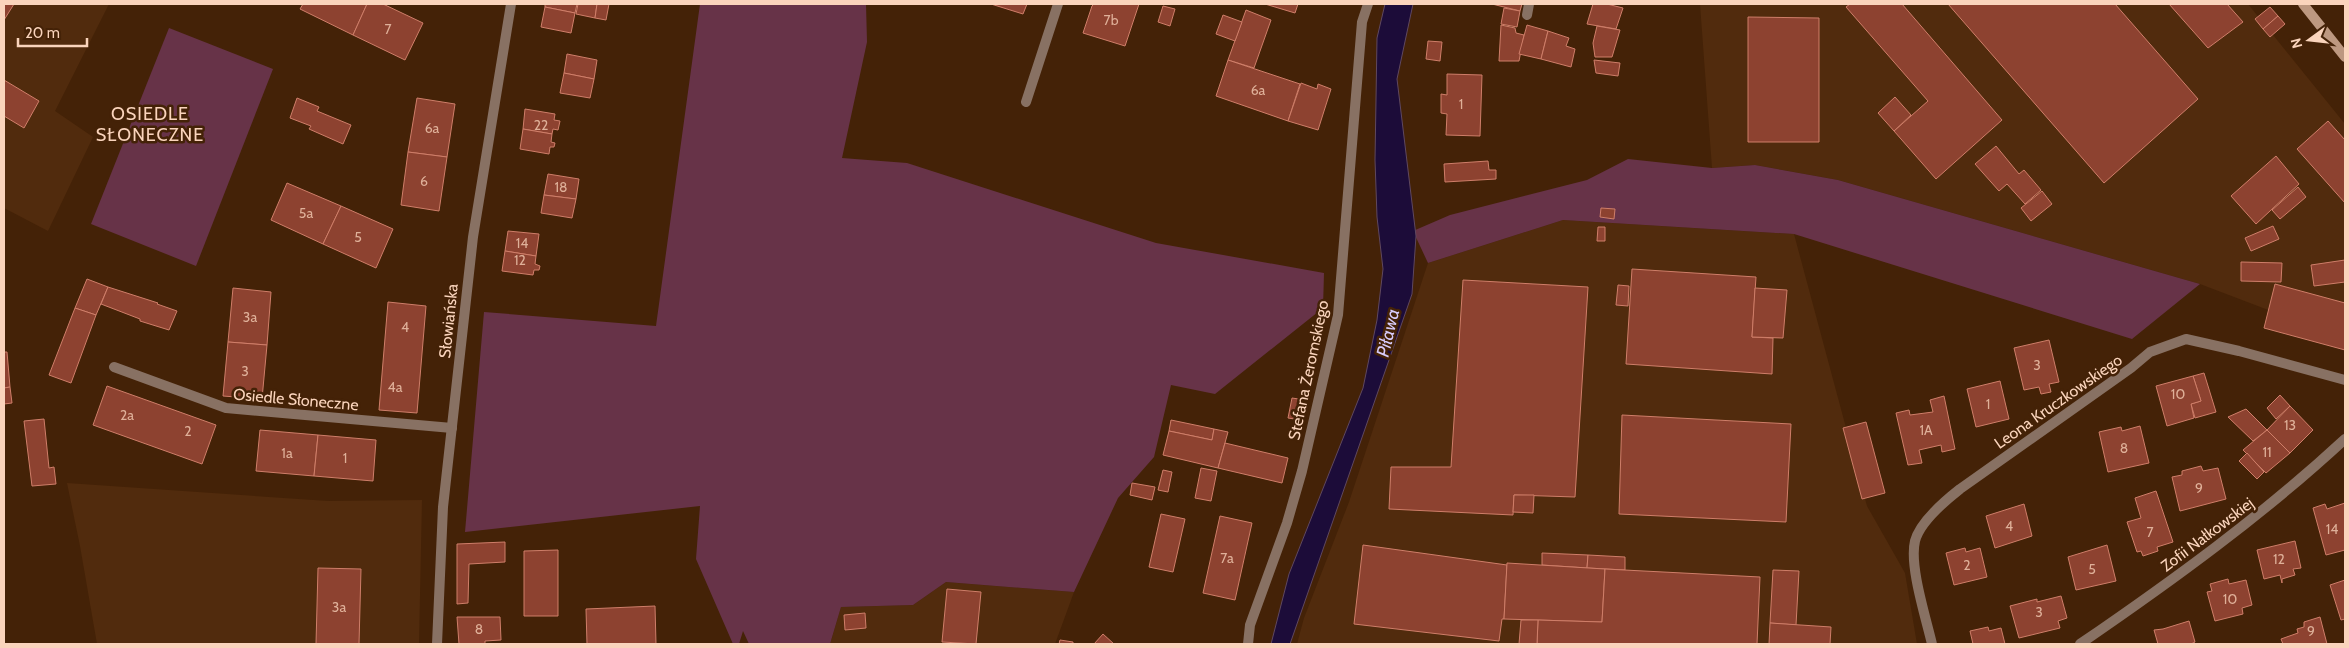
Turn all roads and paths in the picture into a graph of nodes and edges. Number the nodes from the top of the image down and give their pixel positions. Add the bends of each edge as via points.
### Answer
1 (511, 4) edge
2 (1058, 4) edge
3 (1368, 4) edge
4 (1529, 4) edge
5 (2303, 4) edge
6 (1527, 15) dead end
7 (2345, 57) edge
8 (1026, 102) dead end
9 (114, 367) dead end
10 (2345, 380) edge
11 (452, 428) junction
12 (2345, 439) edge
13 (437, 644) edge
14 (1248, 644) edge
15 (1932, 644) edge
16 (2080, 644) edge

1 - 11 street, Słowiańska via 473,237
2 - 8 street
3 - 14 street, Stefana Żeromskiego via 1362,22 1338,315 1302,471 1250,625
4 - 6 street
5 - 7 main road
9 - 11 street, Osiedle Słoneczne via 226,408
10 - 15 street, Leona Kruczkowskiego via 2239,350 2186,339 2150,352 1960,488 1926,523 1915,540 1916,571
11 - 13 street, Słowiańska via 443,507
12 - 16 street, Zofii Nałkowskiej via 2213,550

